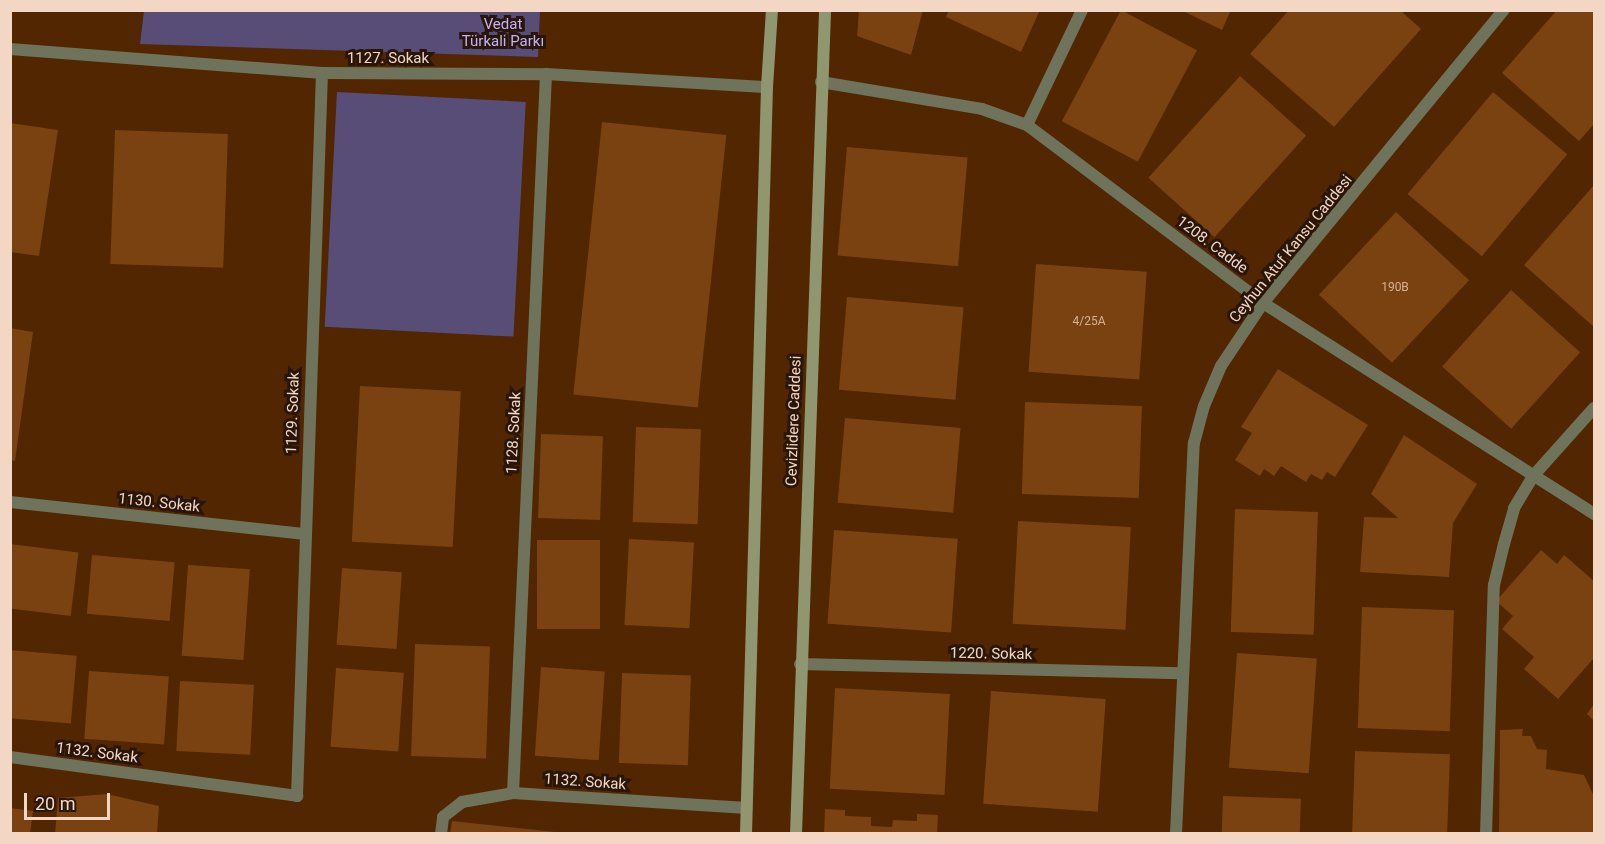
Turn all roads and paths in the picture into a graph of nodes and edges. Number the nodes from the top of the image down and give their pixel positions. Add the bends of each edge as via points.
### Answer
1 (772, 10) edge
2 (825, 10) edge
3 (1082, 10) edge
4 (1504, 10) edge
5 (10, 49) edge
6 (321, 73) junction
7 (546, 75) junction
8 (821, 82) junction
9 (766, 87) junction
10 (1027, 125) junction
11 (1263, 303) junction
12 (1594, 408) edge
13 (1534, 475) junction
14 (10, 502) edge
15 (1594, 514) edge
16 (303, 534) junction
17 (800, 664) junction
18 (1180, 674) junction
19 (300, 754) joint
20 (10, 757) edge
21 (513, 793) junction
22 (747, 808) junction
23 (441, 834) edge
24 (746, 834) edge
25 (796, 834) edge
26 (1176, 834) edge
27 (1486, 834) edge

1 - 9 main road
2 - 8 main road, Cevizlidere Caddesi
3 - 10 street
4 - 11 street, Ceyhun Atuf Kansu Caddesi
5 - 6 street, 1127. Sokak
6 - 7 street, 1127. Sokak
6 - 16 street, 1129. Sokak
7 - 9 street, 1127. Sokak
7 - 21 street, 1128. Sokak
8 - 10 street, 1208. Cadde via 982,109
8 - 17 main road, Cevizlidere Caddesi
9 - 22 main road
10 - 11 street, 1208. Cadde
11 - 13 street, 1208. Cadde
11 - 18 street, Ceyhun Atuf Kansu Caddesi via 1221,366 1194,443
12 - 13 street
13 - 15 street, 1208. Cadde
13 - 27 street via 1514,508 1494,585
14 - 16 street, 1130. Sokak
16 - 19 street, 1129. Sokak
17 - 18 street, 1220. Sokak
17 - 25 main road, Cevizlidere Caddesi
18 - 26 street, Ceyhun Atuf Kansu Caddesi
19 - 20 street, 1132. Sokak via 297,796
21 - 22 street, 1132. Sokak
21 - 23 street, 1132. Sokak via 462,802 444,817
22 - 24 main road

